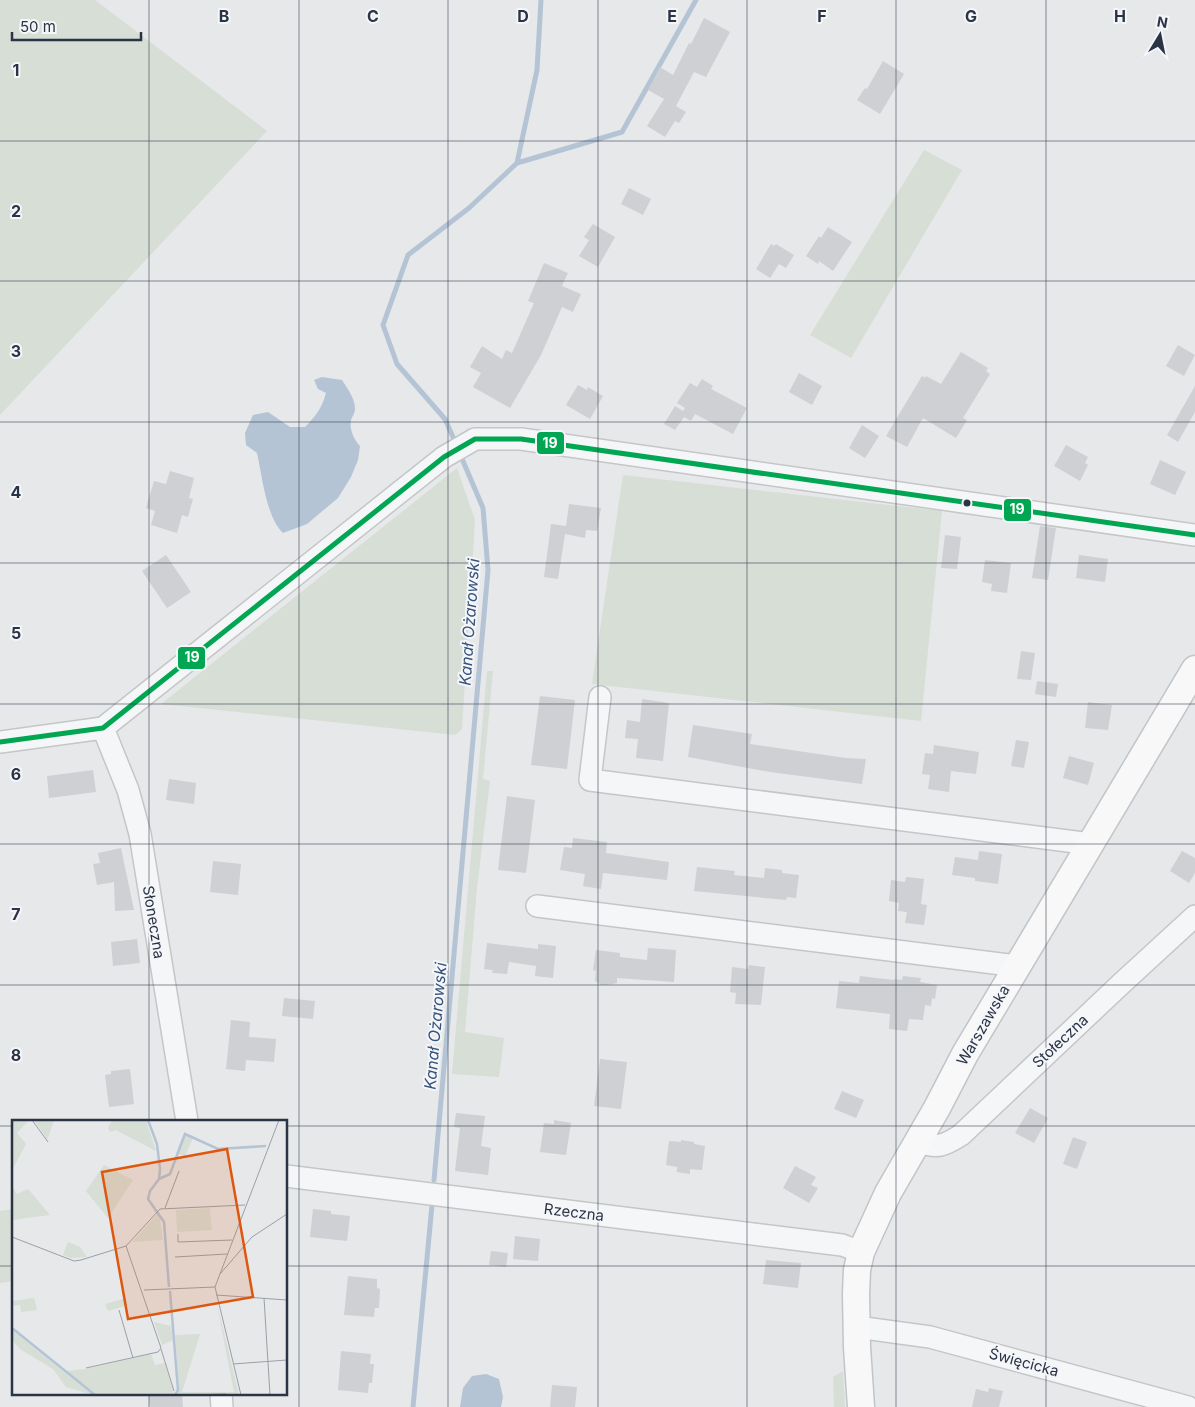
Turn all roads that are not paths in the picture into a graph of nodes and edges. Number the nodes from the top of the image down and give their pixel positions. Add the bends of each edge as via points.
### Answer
1 (1195, 535) edge
2 (1195, 669) edge
3 (600, 697) dead end
4 (103, 728) junction
5 (0, 742) edge
6 (1090, 844) junction
7 (536, 906) dead end
8 (1195, 916) edge
9 (1018, 966) junction
10 (187, 1120) edge
11 (917, 1141) junction
12 (288, 1176) edge
13 (861, 1252) junction
14 (857, 1327) junction
15 (221, 1394) edge
16 (222, 1407) edge
17 (861, 1407) edge
18 (1188, 1407) edge

1 - 4 street via 521,439 475,439 413,481
2 - 6 main road, Warszawska
3 - 6 street via 590,780
4 - 5 street
4 - 10 street, Słoneczna via 128,790 140,834
6 - 9 main road, Warszawska
7 - 9 street
8 - 11 street, Stołeczna via 961,1135 946,1144 931,1146
9 - 11 main road, Warszawska
11 - 13 main road, Warszawska
12 - 13 street, Rzeczna via 842,1245
13 - 14 main road, Warszawska via 857,1278
14 - 17 main road, Warszawska
14 - 18 street, Święcicka via 930,1337
15 - 16 street

